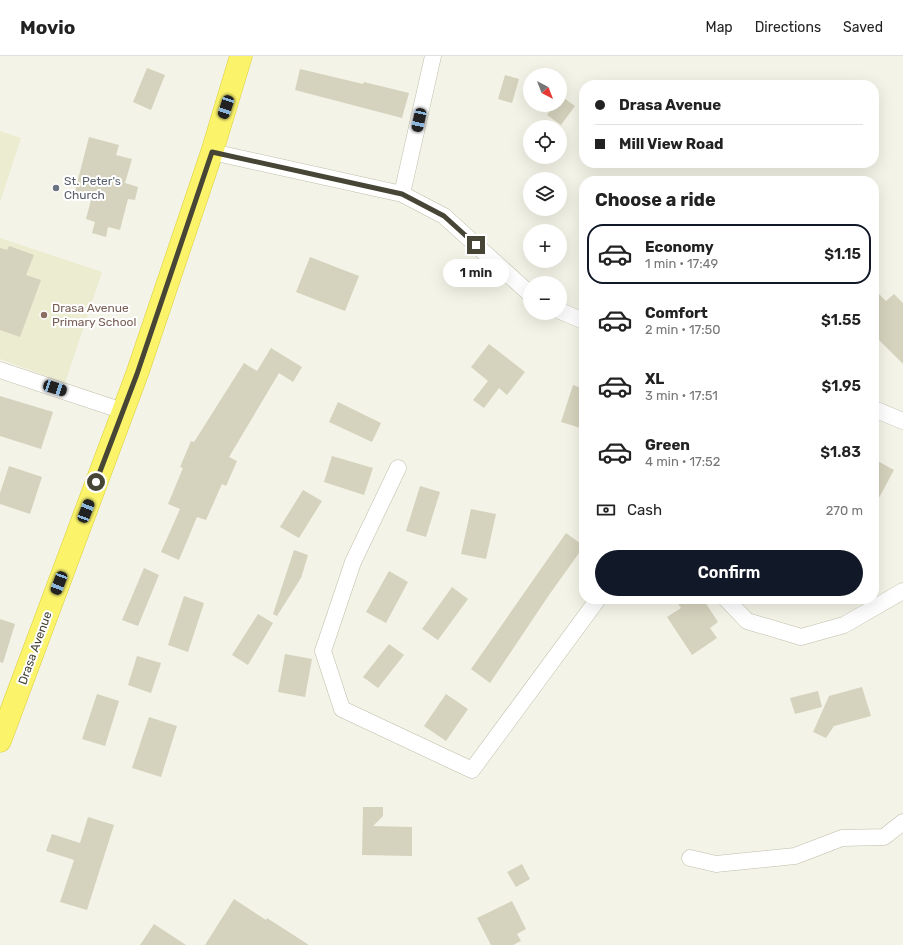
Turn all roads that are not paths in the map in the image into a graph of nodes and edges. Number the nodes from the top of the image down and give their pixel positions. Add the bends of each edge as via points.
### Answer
1 (241, 56) edge
2 (433, 56) edge
3 (212, 152) junction
4 (402, 194) junction
5 (523, 288) edge
6 (567, 314) edge
7 (579, 319) edge
8 (0, 370) edge
9 (123, 411) junction
10 (879, 412) edge
11 (903, 421) edge
12 (398, 468) dead end
13 (903, 591) edge
14 (594, 604) edge
15 (731, 604) edge
16 (0, 741) edge
17 (903, 822) edge
18 (690, 858) dead end

1 - 3 highway, Drasa Avenue
2 - 4 street
3 - 4 street
3 - 9 highway, Drasa Avenue
4 - 5 street via 444,216
6 - 7 street
8 - 9 street
9 - 16 highway, Drasa Avenue
10 - 11 street
12 - 14 street via 353,562 324,651 342,709 472,770
13 - 15 street via 844,625 801,637 747,621
17 - 18 street via 884,837 842,838 794,856 716,864

